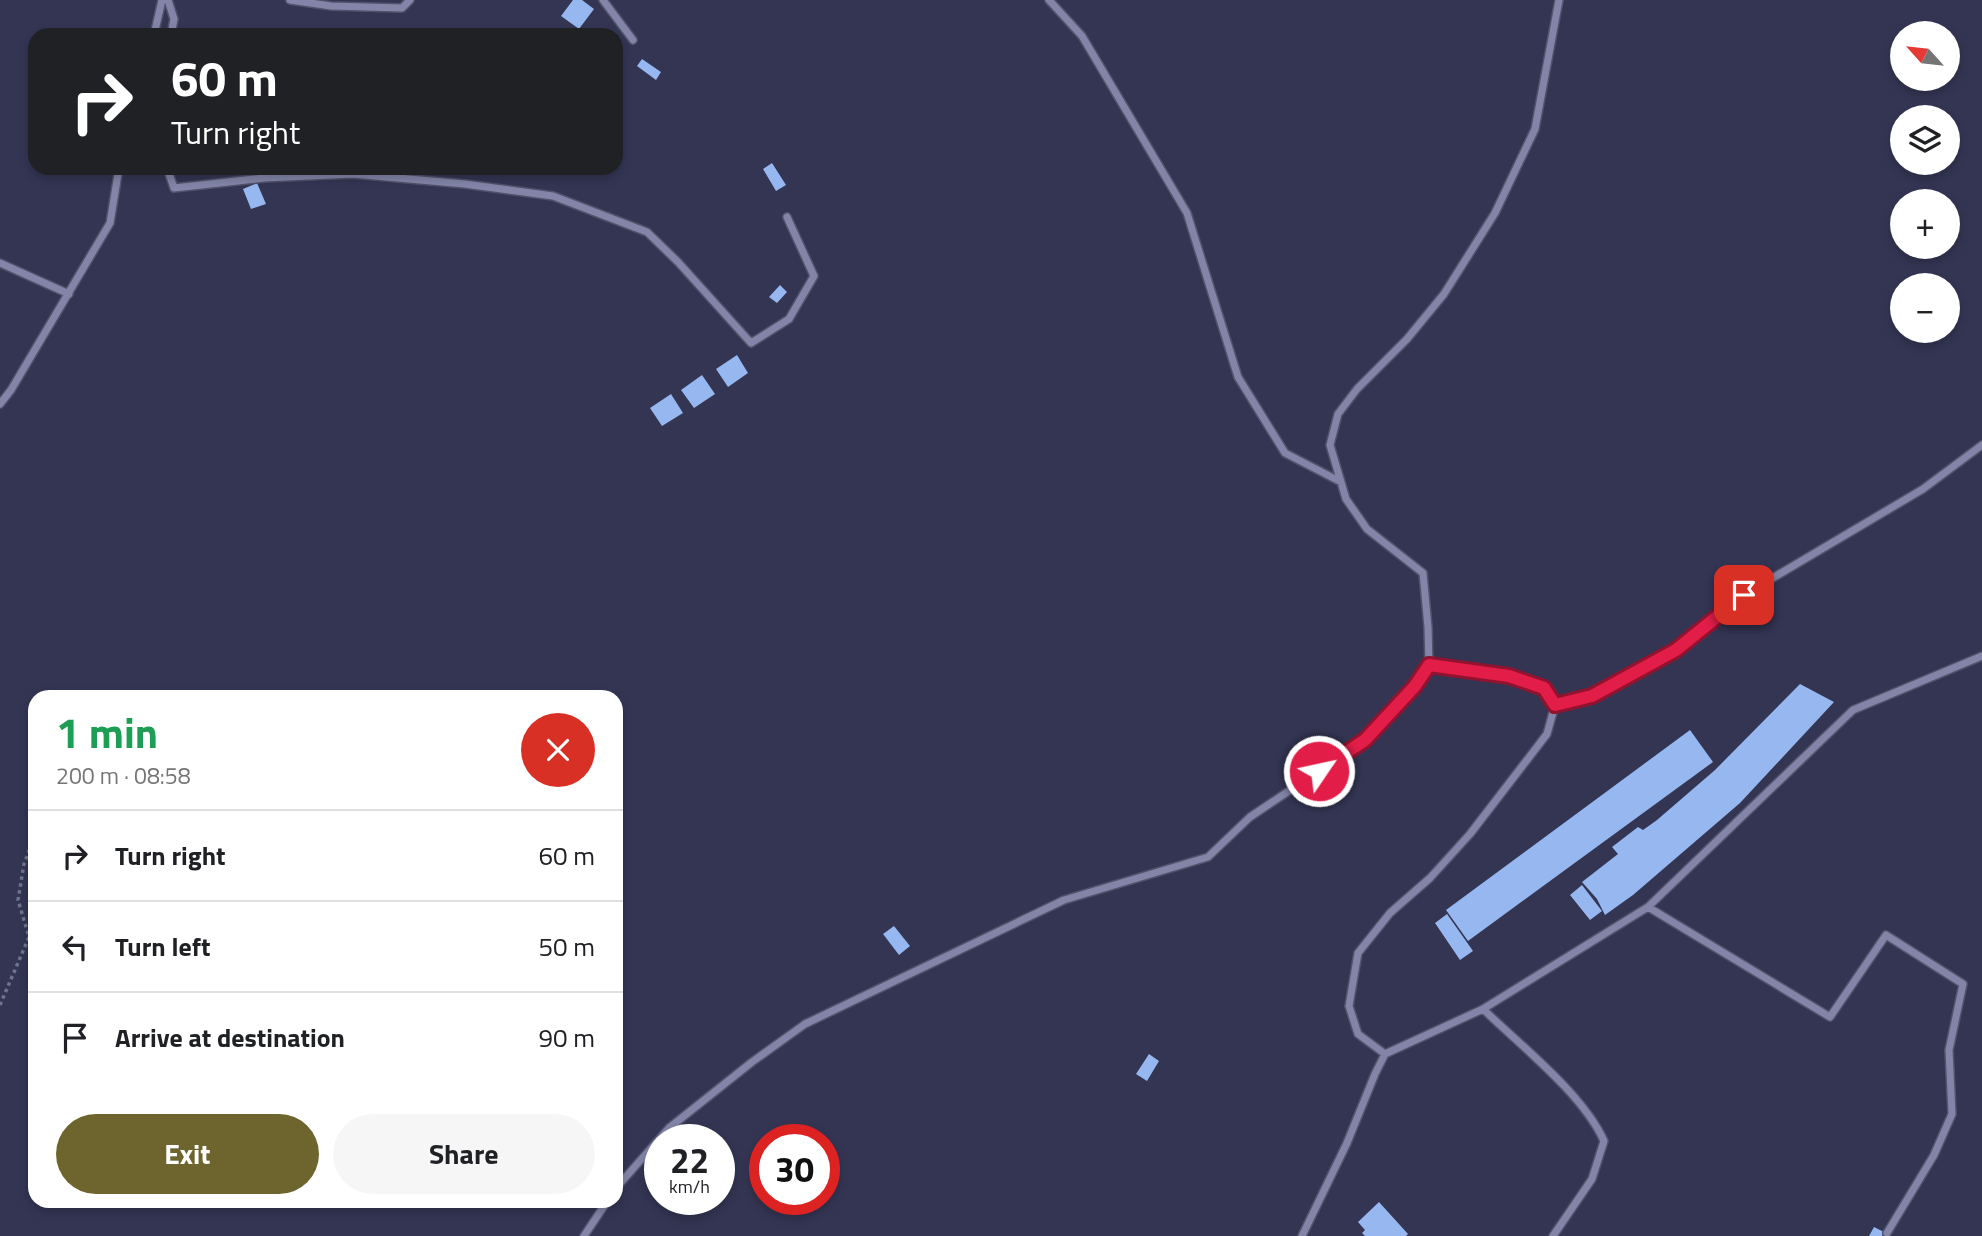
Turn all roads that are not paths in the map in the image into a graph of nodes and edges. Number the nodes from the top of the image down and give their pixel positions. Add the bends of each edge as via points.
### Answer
1 (162, 0) edge
2 (169, 0) edge
3 (290, 0) edge
4 (410, 0) edge
5 (603, 0) edge
6 (1049, 0) edge
7 (1559, 0) edge
8 (156, 28) edge
9 (172, 28) edge
10 (633, 40) dead end
11 (117, 175) edge
12 (169, 175) edge
13 (331, 175) edge
14 (364, 175) edge
15 (787, 216) dead end
16 (0, 263) edge
17 (69, 294) junction
18 (0, 404) edge
19 (1982, 445) edge
20 (1341, 482) junction
21 (1982, 656) edge
22 (1429, 665) junction
23 (1555, 705) junction
24 (1648, 907) junction
25 (1483, 1009) junction
26 (1385, 1054) junction
27 (623, 1180) edge
28 (603, 1208) edge
29 (1887, 1233) dead end
30 (584, 1236) edge
31 (1302, 1236) edge
32 (1553, 1236) edge

1 - 8 street
2 - 9 street
3 - 4 street via 402,8
5 - 10 street
6 - 20 street via 1082,36 1187,213 1238,377 1285,453
7 - 20 street via 1535,129 1495,213 1444,293 1338,414 1330,445
11 - 17 street via 110,223
12 - 13 street via 174,188
14 - 15 street via 553,196 647,232 751,343 789,319 814,276
16 - 17 street
17 - 18 street
19 - 23 street via 1923,489 1744,595 1676,650 1592,696
20 - 22 street via 1346,499 1367,528 1423,573
21 - 24 street via 1853,710
22 - 23 street via 1509,676 1544,688
22 - 27 street via 1365,740 1250,817 1208,857 1064,900 805,1024 668,1128
23 - 26 street via 1547,734 1470,834 1390,913 1358,953 1349,1006 1358,1034
24 - 25 street
24 - 29 street via 1830,1017 1885,935 1963,984 1949,1050 1952,1114 1934,1155
25 - 26 street
25 - 32 street via 1571,1094 1596,1123 1604,1141 1592,1179
26 - 31 street
28 - 30 street

